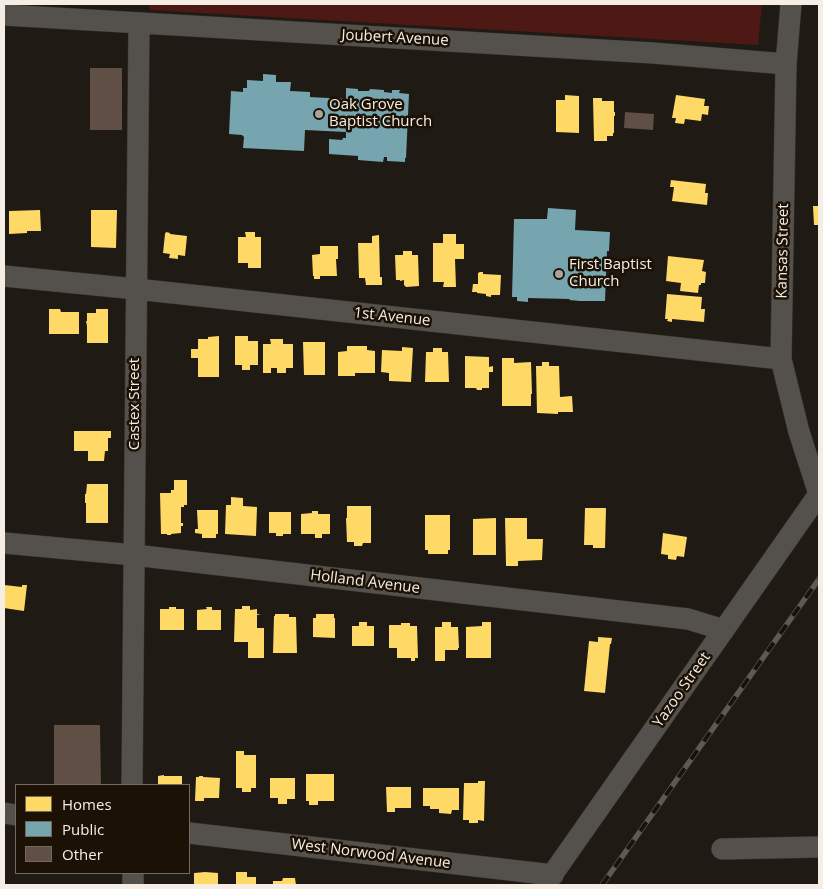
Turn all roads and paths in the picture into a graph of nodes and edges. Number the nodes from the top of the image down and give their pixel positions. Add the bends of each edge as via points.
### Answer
1 (791, 4) edge
2 (4, 15) edge
3 (139, 23) junction
4 (786, 64) junction
5 (4, 276) edge
6 (136, 289) junction
7 (781, 359) junction
8 (819, 494) edge
9 (4, 543) edge
10 (134, 555) junction
11 (724, 630) junction
12 (132, 784) edge
13 (190, 833) edge
14 (819, 847) edge
15 (722, 849) dead end
16 (549, 880) edge

1 - 4 street, Kansas Street
2 - 3 street, Joubert Avenue
3 - 4 street, Joubert Avenue
3 - 6 street, Castex Street
4 - 7 street, Kansas Street
5 - 6 street, 1st Avenue
6 - 7 street, 1st Avenue
6 - 10 street, Castex Street
7 - 8 street, Kansas Street
8 - 11 street, Yazoo Street
9 - 10 street, Holland Avenue
10 - 11 street, Holland Avenue via 688,619
10 - 12 street, Castex Street
11 - 16 street, Yazoo Street
13 - 16 street, West Norwood Avenue
14 - 15 street

